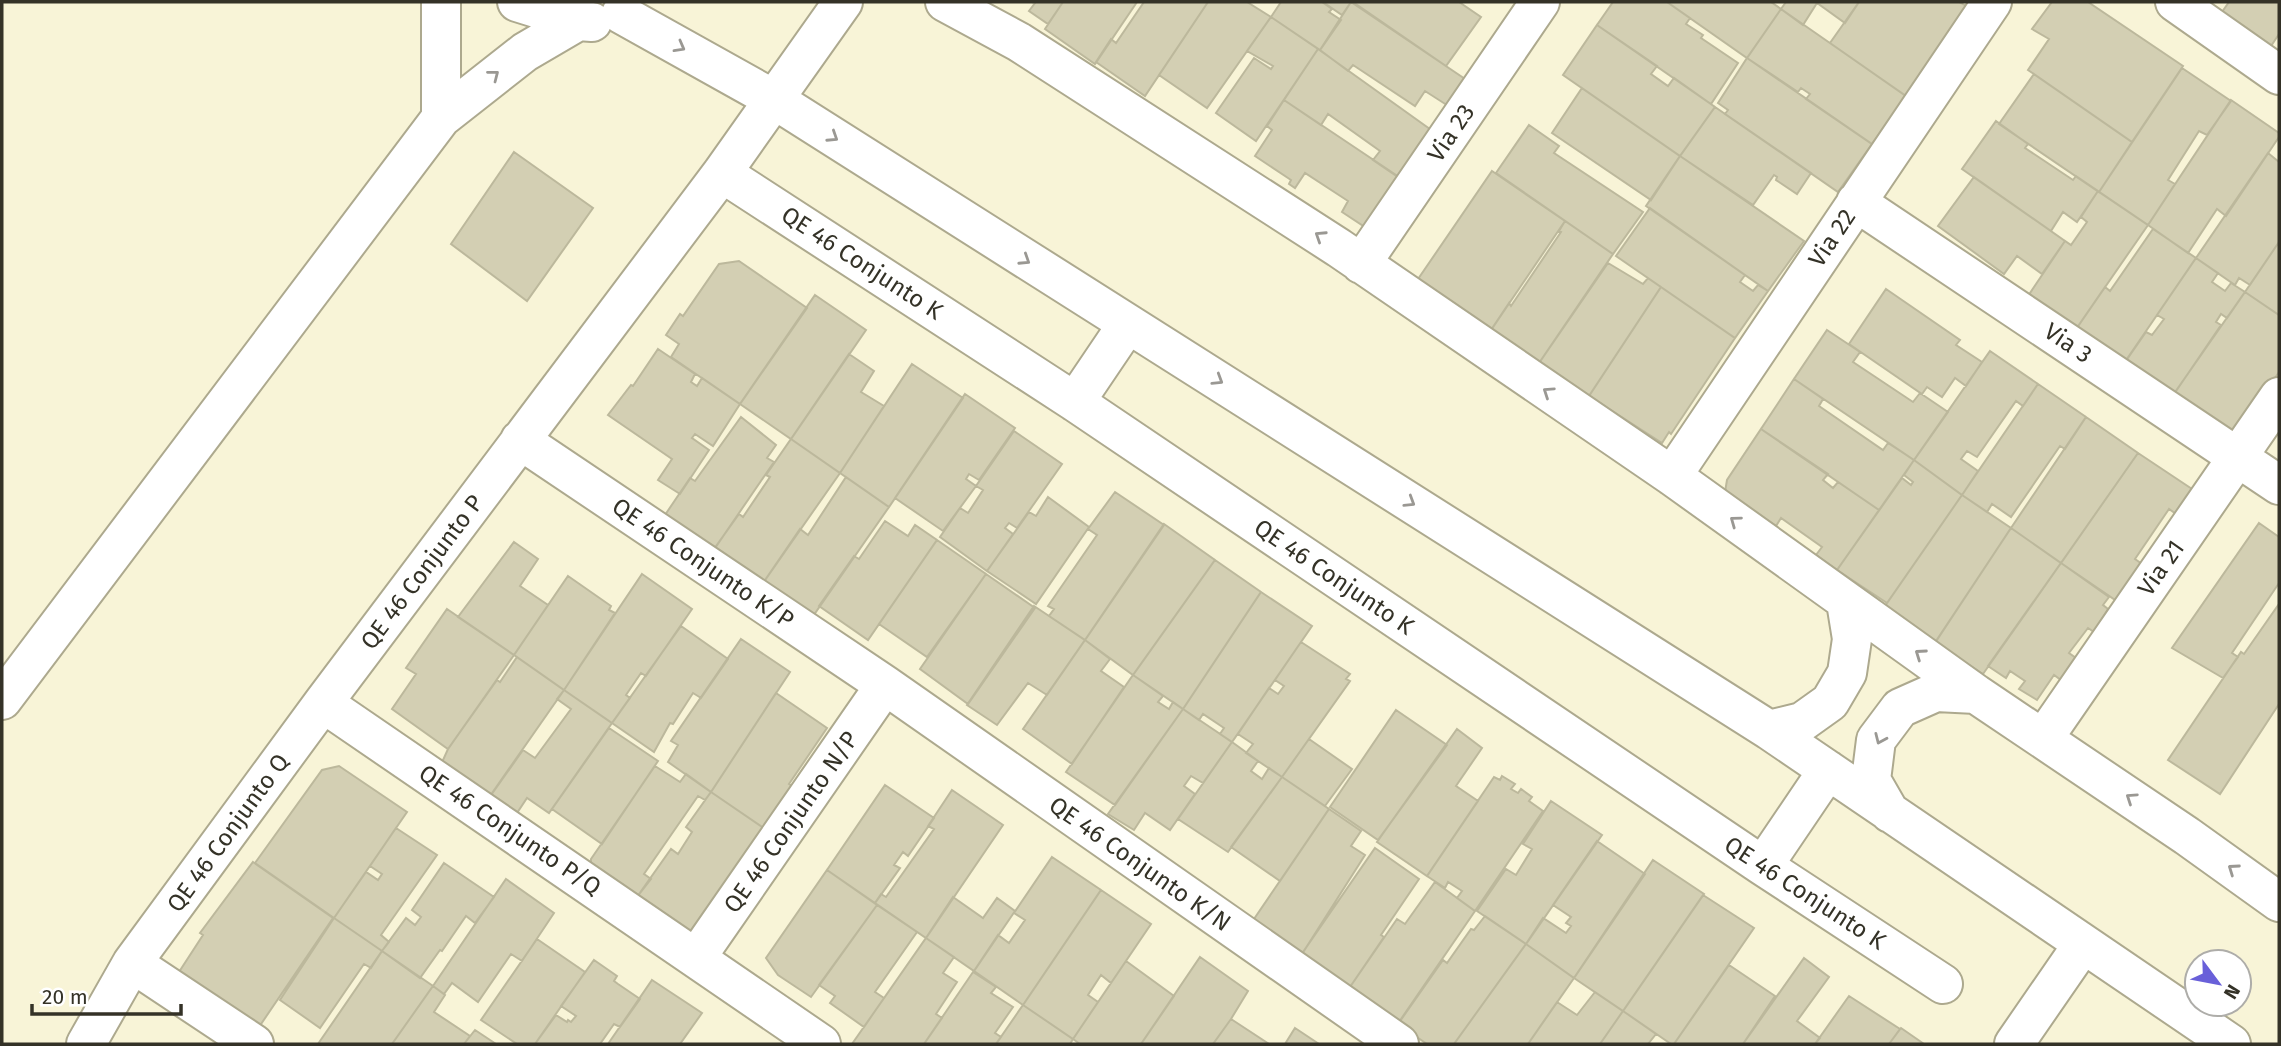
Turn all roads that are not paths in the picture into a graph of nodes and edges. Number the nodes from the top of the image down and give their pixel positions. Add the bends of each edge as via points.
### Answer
1 (441, 2) edge
2 (517, 2) edge
3 (843, 2) edge
4 (945, 2) edge
5 (1540, 2) edge
6 (1992, 2) edge
7 (2175, 2) edge
8 (628, 8) edge
9 (578, 21) junction
10 (2279, 75) edge
11 (775, 100) junction
12 (441, 118) junction
13 (722, 173) junction
14 (1856, 202) junction
15 (1361, 264) junction
16 (1127, 325) junction
17 (2279, 397) edge
18 (1075, 402) junction
19 (520, 440) junction
20 (2238, 457) junction
21 (1672, 476) junction
22 (2279, 485) edge
23 (1846, 601) junction
24 (885, 685) junction
25 (1976, 694) junction
26 (2, 700) edge
27 (323, 703) junction
28 (1769, 730) junction
29 (2043, 739) junction
30 (1828, 770) junction
31 (1890, 813) junction
32 (1763, 866) junction
33 (2279, 902) edge
34 (2083, 944) junction
35 (696, 958) junction
36 (132, 963) junction
37 (1943, 984) dead end
38 (1396, 1043) edge
39 (86, 1044) edge
40 (254, 1044) edge
41 (821, 1044) edge
42 (2014, 1044) edge
43 (2231, 1044) edge

1 - 12 street
2 - 9 street
3 - 11 street
15 -> 4 street via 1019,42
5 - 15 street, Via 23
6 - 14 street, Via 22
7 - 10 street
8 - 9 street via 590,22
8 -> 11 street
12 -> 9 street via 524,52
11 - 13 street
11 -> 16 street
12 - 26 street
13 - 18 street, QE 46 Conjunto K
13 - 19 street
14 - 20 street, Via 3
14 - 21 street, Via 22
21 -> 15 street
16 - 18 street
16 -> 28 street
17 - 20 street, Via 21
18 - 32 street, QE 46 Conjunto K
19 - 24 street, QE 46 Conjunto K/P
19 - 27 street, QE 46 Conjunto P
20 - 22 street, Via 3
20 - 29 street, Via 21
23 -> 21 street
25 -> 23 street
23 - 28 street via 1852,639 1847,673 1830,702 1802,722
24 - 35 street, QE 46 Conjunto N/P
24 - 38 street, QE 46 Conjunto K/N
25 - 29 street
25 -> 31 street via 1936,692 1900,708 1876,740 1871,780
27 - 35 street, QE 46 Conjunto P/Q
27 - 36 street, QE 46 Conjunto Q
28 - 30 street
33 -> 29 street
30 - 31 street
30 - 32 street
31 - 34 street
32 - 37 street, QE 46 Conjunto K
34 - 42 street
34 - 43 street
35 - 41 street, QE 46 Conjunto P/Q
36 - 39 street, QE 46 Conjunto Q
36 - 40 street

